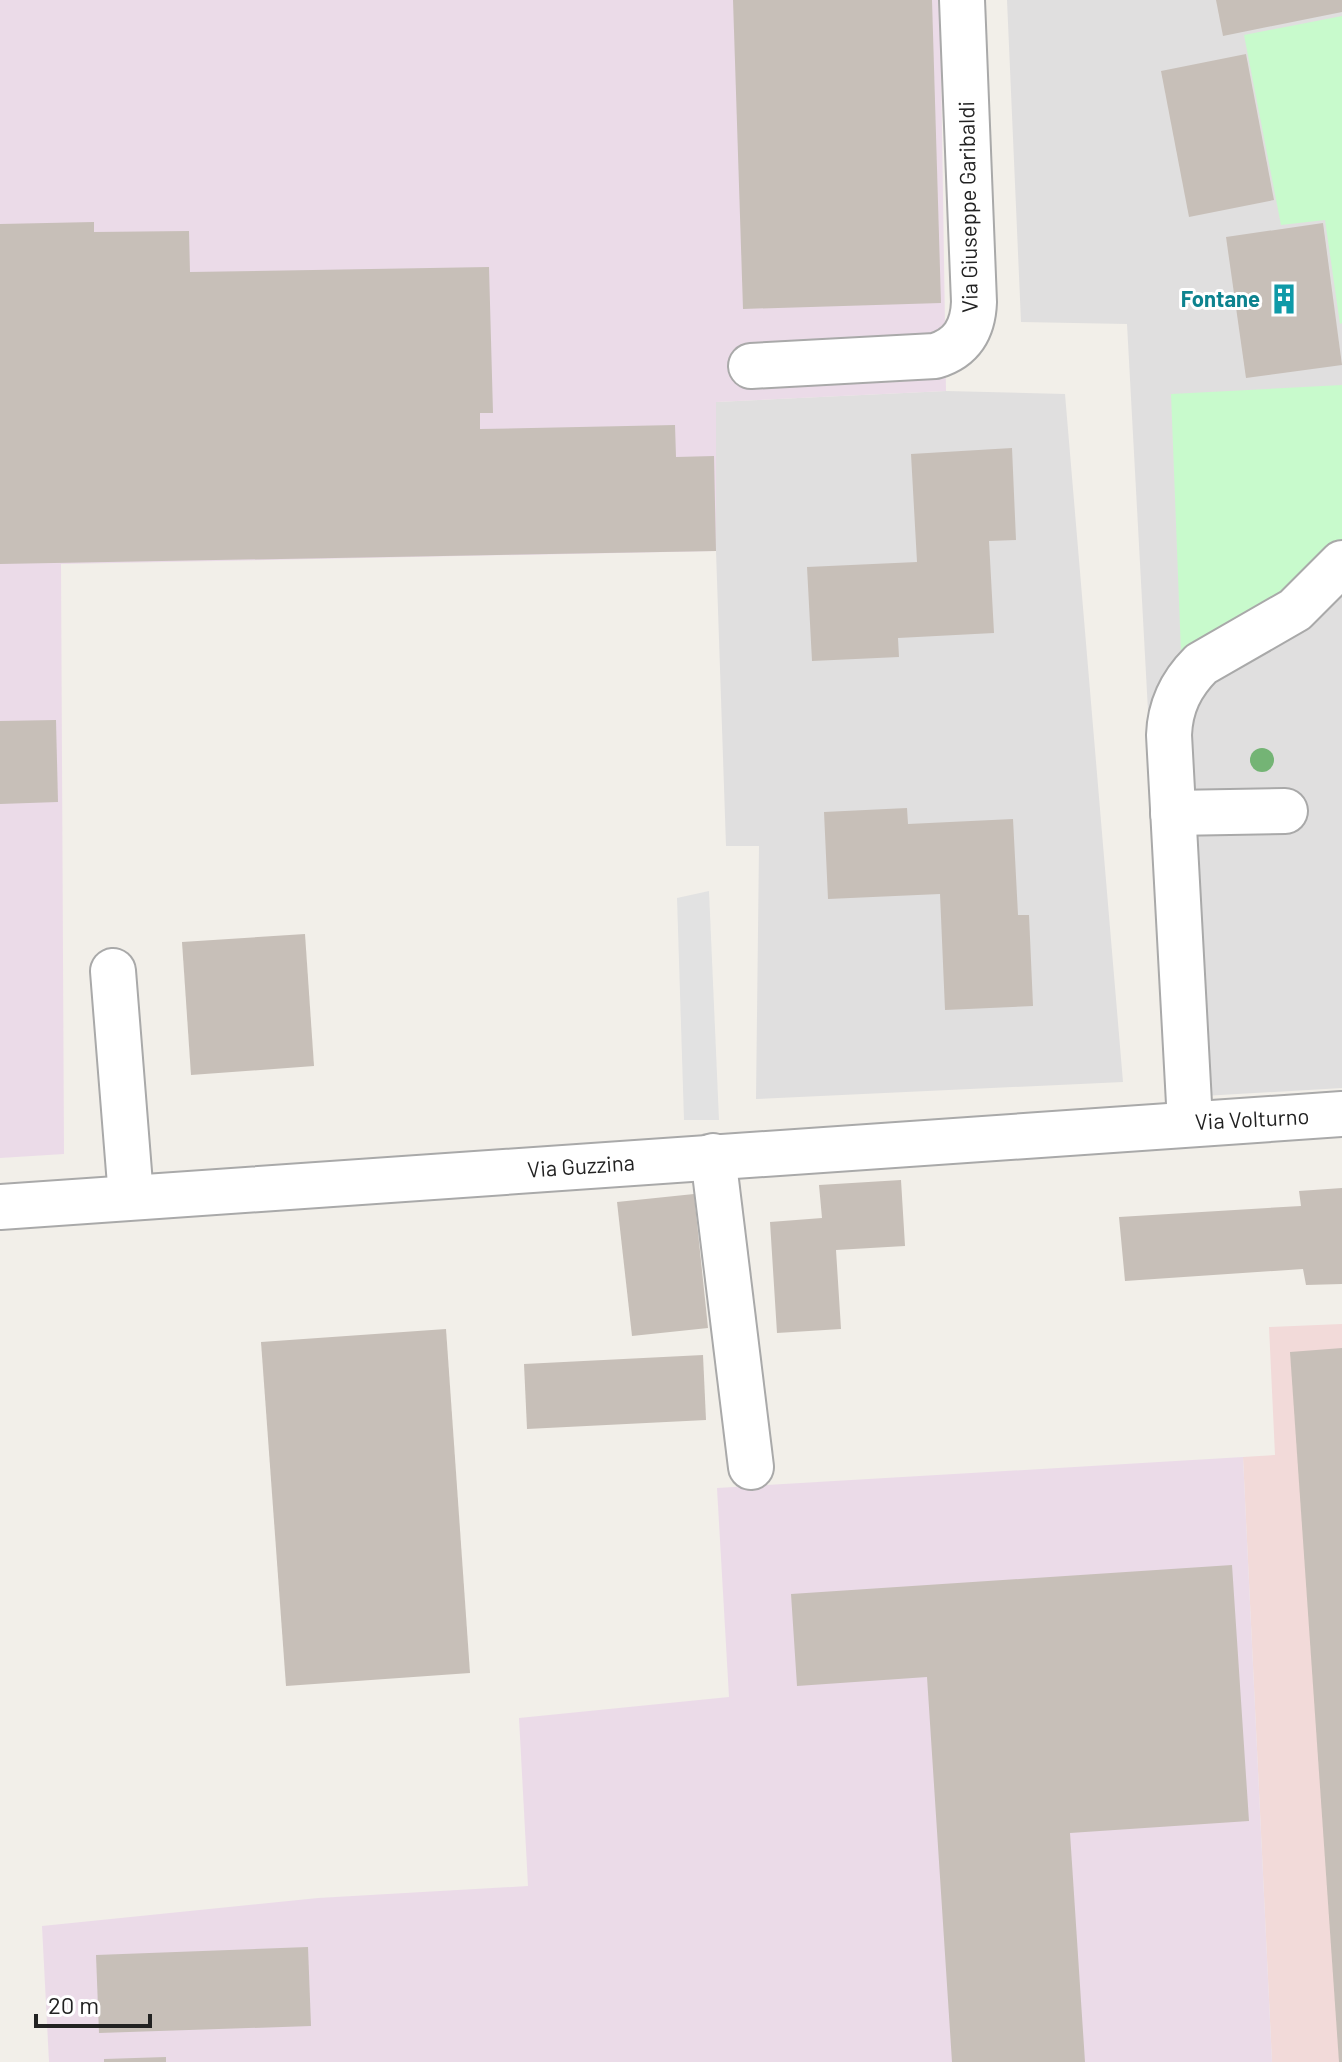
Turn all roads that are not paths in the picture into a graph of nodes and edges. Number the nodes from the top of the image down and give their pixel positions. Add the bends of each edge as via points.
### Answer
1 (962, 0) edge
2 (751, 366) dead end
3 (1342, 563) edge
4 (1285, 811) dead end
5 (1173, 813) junction
6 (113, 971) dead end
7 (1342, 1114) edge
8 (1176, 1124) junction
9 (713, 1156) junction
10 (131, 1197) junction
11 (0, 1207) edge
12 (751, 1467) dead end

1 - 2 street, Via Giuseppe Garibaldi via 974,302 967,334 954,348 935,356
3 - 5 street via 1295,610 1211,657 1189,676 1170,722
4 - 5 street
5 - 8 street
6 - 10 street
7 - 8 street, Via Volturno
8 - 9 street, Via Guzzina
9 - 10 street, Via Guzzina
9 - 12 street
10 - 11 street, Via Guzzina

